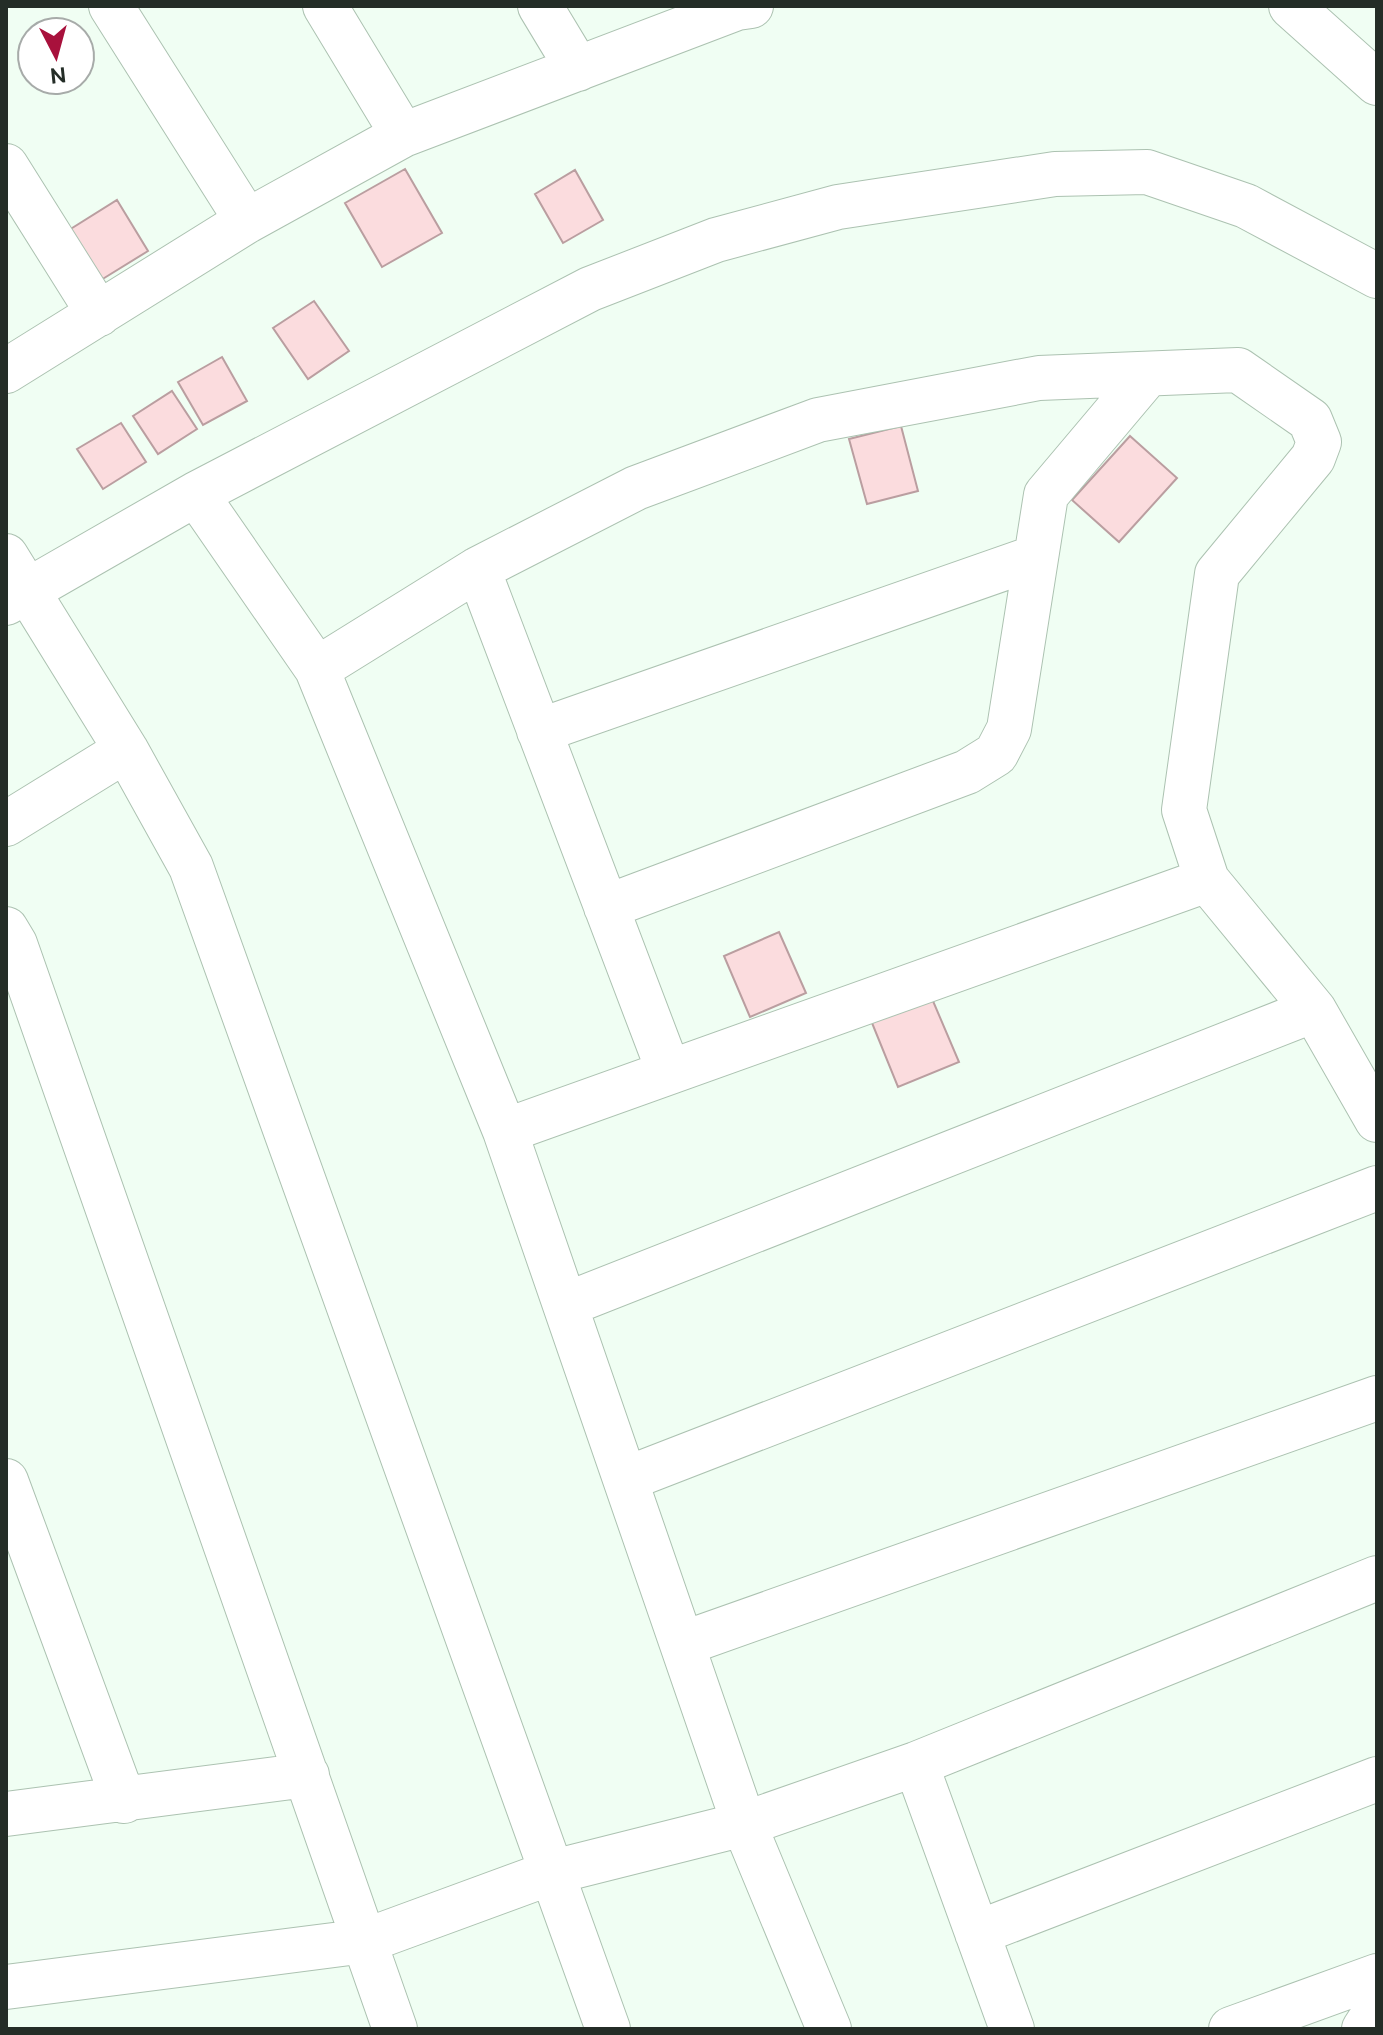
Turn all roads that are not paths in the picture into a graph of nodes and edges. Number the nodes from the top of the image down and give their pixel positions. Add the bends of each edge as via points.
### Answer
1 (111, 6) edge
2 (325, 6) edge
3 (540, 6) edge
4 (1291, 6) edge
5 (742, 7) edge
6 (578, 69) junction
7 (1377, 83) edge
8 (403, 135) junction
9 (6, 166) edge
10 (247, 221) junction
11 (1377, 276) edge
12 (99, 314) junction
13 (6, 371) edge
14 (1148, 374) junction
15 (196, 494) junction
16 (1036, 557) junction
17 (478, 569) junction
18 (13, 583) edge
19 (317, 669) junction
20 (539, 731) junction
21 (126, 750) junction
22 (6, 824) edge
23 (1207, 880) junction
24 (606, 907) junction
25 (6, 929) edge
26 (1314, 1010) junction
27 (669, 1072) junction
28 (1377, 1120) edge
29 (505, 1131) junction
30 (1377, 1188) edge
31 (565, 1305) junction
32 (1377, 1398) edge
33 (626, 1479) junction
34 (6, 1481) edge
35 (1377, 1578) edge
36 (682, 1644) junction
37 (916, 1764) junction
38 (307, 1775) junction
39 (1377, 1779) edge
40 (124, 1801) junction
41 (6, 1814) edge
42 (744, 1824) junction
43 (553, 1872) junction
44 (977, 1933) junction
45 (365, 1941) junction
46 (1377, 1976) edge
47 (6, 1987) edge
48 (1377, 2009) edge
49 (395, 2029) edge
50 (608, 2029) edge
51 (829, 2029) edge
52 (1012, 2029) edge
53 (1231, 2029) edge
54 (1364, 2029) edge

1 - 10 street
2 - 8 street
3 - 6 street
4 - 7 street
5 - 6 street
6 - 8 street
8 - 10 street
9 - 12 street
10 - 12 street
11 - 15 street via 1246,206 1147,172 1055,174 838,207 716,240 590,289
12 - 13 street
14 - 16 street via 1046,495
14 - 17 street via 1039,378 818,420 636,488
14 - 23 street via 1238,370 1310,420 1319,442 1313,458 1217,574 1184,810
15 - 18 street
15 - 19 street
16 - 20 street
16 - 24 street via 1009,729 996,754 967,772
17 - 19 street
17 - 20 street
18 - 21 street
19 - 29 street
20 - 24 street
21 - 22 street
21 - 43 street via 191,867
23 - 26 street
23 - 27 street
24 - 27 street
25 - 38 street
26 - 28 street
26 - 31 street
27 - 29 street
29 - 31 street
30 - 33 street
31 - 33 street
32 - 36 street
33 - 36 street
34 - 40 street
35 - 37 street
36 - 42 street
37 - 42 street
37 - 44 street
38 - 40 street
38 - 45 street
39 - 44 street
40 - 41 street
42 - 43 street
42 - 51 street
43 - 45 street
43 - 50 street
44 - 52 street
45 - 47 street
45 - 49 street
46 - 53 street
48 - 54 street

